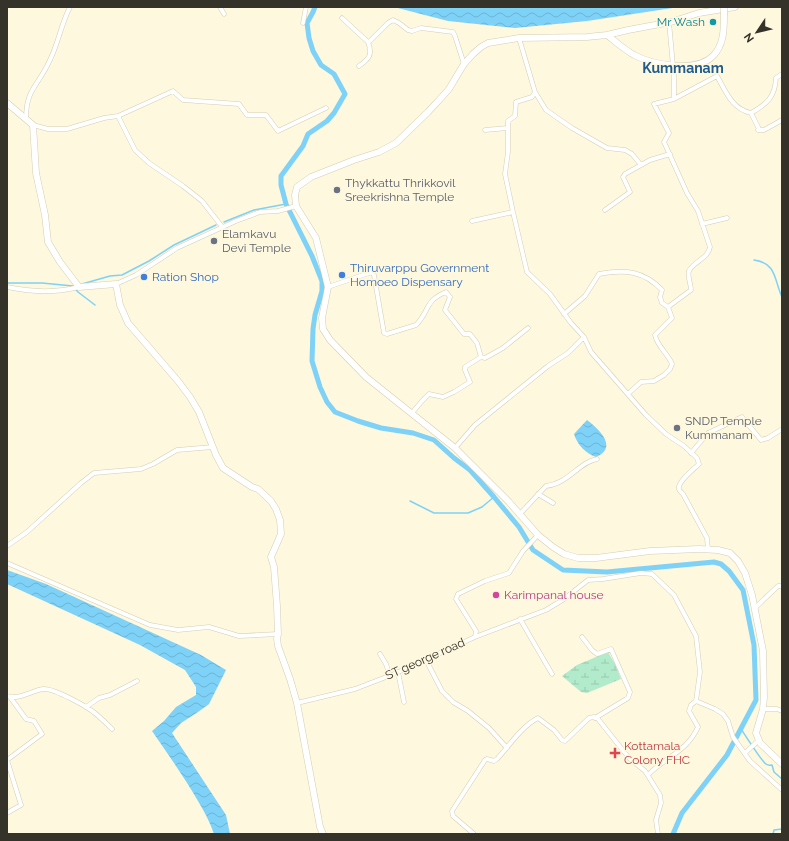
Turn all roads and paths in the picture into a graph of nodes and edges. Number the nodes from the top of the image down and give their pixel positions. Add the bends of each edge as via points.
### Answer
1 (70, 7) edge
2 (220, 7) edge
3 (306, 7) edge
4 (724, 7) edge
5 (735, 7) edge
6 (224, 14) dead end
7 (342, 18) dead end
8 (669, 22) junction
9 (303, 23) dead end
10 (607, 35) junction
11 (519, 38) junction
12 (368, 42) junction
13 (464, 64) junction
14 (359, 66) dead end
15 (674, 66) junction
16 (781, 74) edge
17 (535, 92) junction
18 (674, 99) junction
19 (7, 103) edge
20 (326, 108) dead end
21 (751, 113) junction
22 (118, 116) junction
23 (26, 119) junction
24 (782, 120) edge
25 (33, 125) junction
26 (508, 128) junction
27 (485, 130) dead end
28 (670, 154) junction
29 (641, 164) junction
30 (293, 207) junction
31 (605, 210) dead end
32 (513, 212) junction
33 (727, 218) dead end
34 (472, 221) dead end
35 (702, 224) junction
36 (223, 228) junction
37 (116, 284) junction
38 (7, 287) edge
39 (77, 287) junction
40 (328, 287) junction
41 (668, 307) junction
42 (564, 314) junction
43 (528, 328) dead end
44 (584, 337) junction
45 (481, 356) junction
46 (628, 394) junction
47 (412, 413) junction
48 (782, 429) edge
49 (213, 447) junction
50 (455, 448) junction
51 (691, 453) junction
52 (597, 459) dead end
53 (538, 494) junction
54 (553, 503) dead end
55 (519, 515) junction
56 (536, 537) junction
57 (7, 546) edge
58 (708, 551) junction
59 (7, 563) edge
60 (782, 586) edge
61 (755, 608) junction
62 (520, 619) junction
63 (278, 634) junction
64 (475, 637) junction
65 (582, 637) dead end
66 (380, 654) dead end
67 (426, 660) junction
68 (398, 672) junction
69 (552, 674) dead end
70 (390, 676) junction
71 (137, 681) dead end
72 (8, 696) edge
73 (696, 701) junction
74 (404, 702) dead end
75 (297, 704) junction
76 (86, 707) junction
77 (762, 709) junction
78 (782, 711) edge
79 (595, 718) junction
80 (112, 729) dead end
81 (759, 740) junction
82 (507, 748) junction
83 (745, 753) junction
84 (7, 760) edge
85 (782, 764) edge
86 (648, 775) junction
87 (782, 790) edge
88 (7, 813) edge
89 (323, 834) edge
90 (474, 834) edge
91 (658, 834) edge

1 - 23 street via 49,63 30,91
2 - 6 street
3 - 9 street
4 - 15 main road, bridge via 724,34 714,56 695,65
5 - 8 main road
7 - 12 street
8 - 10 main road
8 - 15 street
10 - 11 main road via 587,38
10 - 15 main road via 634,56
11 - 13 main road via 488,43
11 - 17 street
12 - 13 street via 393,20 412,32 421,28 453,32
12 - 14 street via 371,48 370,55
13 - 30 main road via 449,89 396,143 379,152 304,180 295,191
15 - 18 street
16 - 21 street via 776,78 776,89 771,99
17 - 26 street via 532,97 516,102 515,116 508,121
17 - 29 street via 546,110 607,148 625,150
18 - 21 street via 717,76 739,110
18 - 28 street via 654,104 669,132 664,142
19 - 23 main road
20 - 22 street via 278,131 266,115 246,115 239,104 183,100 173,91
21 - 24 street via 758,130 761,131
22 - 25 street via 67,130
22 - 36 street via 135,150 202,202
23 - 25 main road
25 - 39 main road via 36,173 48,242
26 - 27 street
26 - 32 street via 505,174
28 - 29 street
28 - 35 street
29 - 31 street via 623,178 630,192
30 - 36 street via 260,212
30 - 40 main road via 316,238
32 - 34 street
32 - 42 street via 527,272 550,294
33 - 35 street
35 - 41 street via 710,250 690,270 691,290
36 - 37 street via 177,248
37 - 39 main road
37 - 49 main road via 120,306 128,323 178,381 198,412
38 - 39 street via 39,291
40 - 45 street via 372,272 384,333 387,334 416,325 429,303 446,292 450,297 445,310 464,334 470,334 477,343
40 - 47 main road via 322,329 341,353 366,377
41 - 42 street via 662,303 662,290 646,277 633,272 613,271 599,274 585,296
41 - 46 street via 672,318 655,334 656,340 669,357 672,364 670,369 654,381 641,382
42 - 44 street
43 - 45 street via 488,357
44 - 46 street via 591,352
44 - 50 street via 568,354 548,366 475,426
45 - 47 street via 465,367 470,382 442,397 430,394
46 - 51 street via 666,434
47 - 50 main road
48 - 51 street via 761,440 742,417 708,433
49 - 57 street via 177,450 141,469 94,473 27,532
49 - 63 main road via 223,468 258,489 270,501 280,520 281,534 271,557 274,567
50 - 55 main road via 500,492
51 - 58 street via 699,464 683,479 679,490 707,538
52 - 53 street via 586,463 567,478 546,486
53 - 54 street
53 - 55 street
55 - 56 main road
56 - 58 main road via 564,554 578,558 673,550
56 - 64 street, ST george road via 509,573 484,581 458,594 456,599 476,631
58 - 61 main road via 730,553 738,561 745,573
59 - 63 street via 150,625 178,630 208,628 239,636
60 - 61 street via 778,586
61 - 77 main road via 763,651
62 - 64 street
62 - 69 street
62 - 73 street via 546,610 588,580 641,573 652,574 674,595 696,636 700,672
63 - 75 main road via 278,646
64 - 67 street, ST george road
65 - 79 street via 597,654 611,649 630,692 628,698
66 - 70 street
67 - 68 street, ST george road
67 - 82 street via 442,691 489,728
68 - 70 street, ST george road
68 - 74 street
70 - 75 street, ST george road via 355,689
71 - 76 street via 99,698
72 - 76 street via 21,696 44,689
72 - 84 street via 26,719 34,721 42,734
73 - 83 street via 723,714 733,737
73 - 86 street via 690,710 698,727 690,740 680,751
75 - 89 main road
76 - 80 street
77 - 78 street
77 - 81 main road via 756,733
79 - 82 street via 589,718 564,741 538,718 532,720
79 - 86 street via 629,758
81 - 83 street
81 - 85 main road
82 - 90 street via 494,761 485,760 452,811 452,816
83 - 87 street via 754,765
84 - 88 street via 21,805
86 - 91 street via 660,795 661,803 656,820

